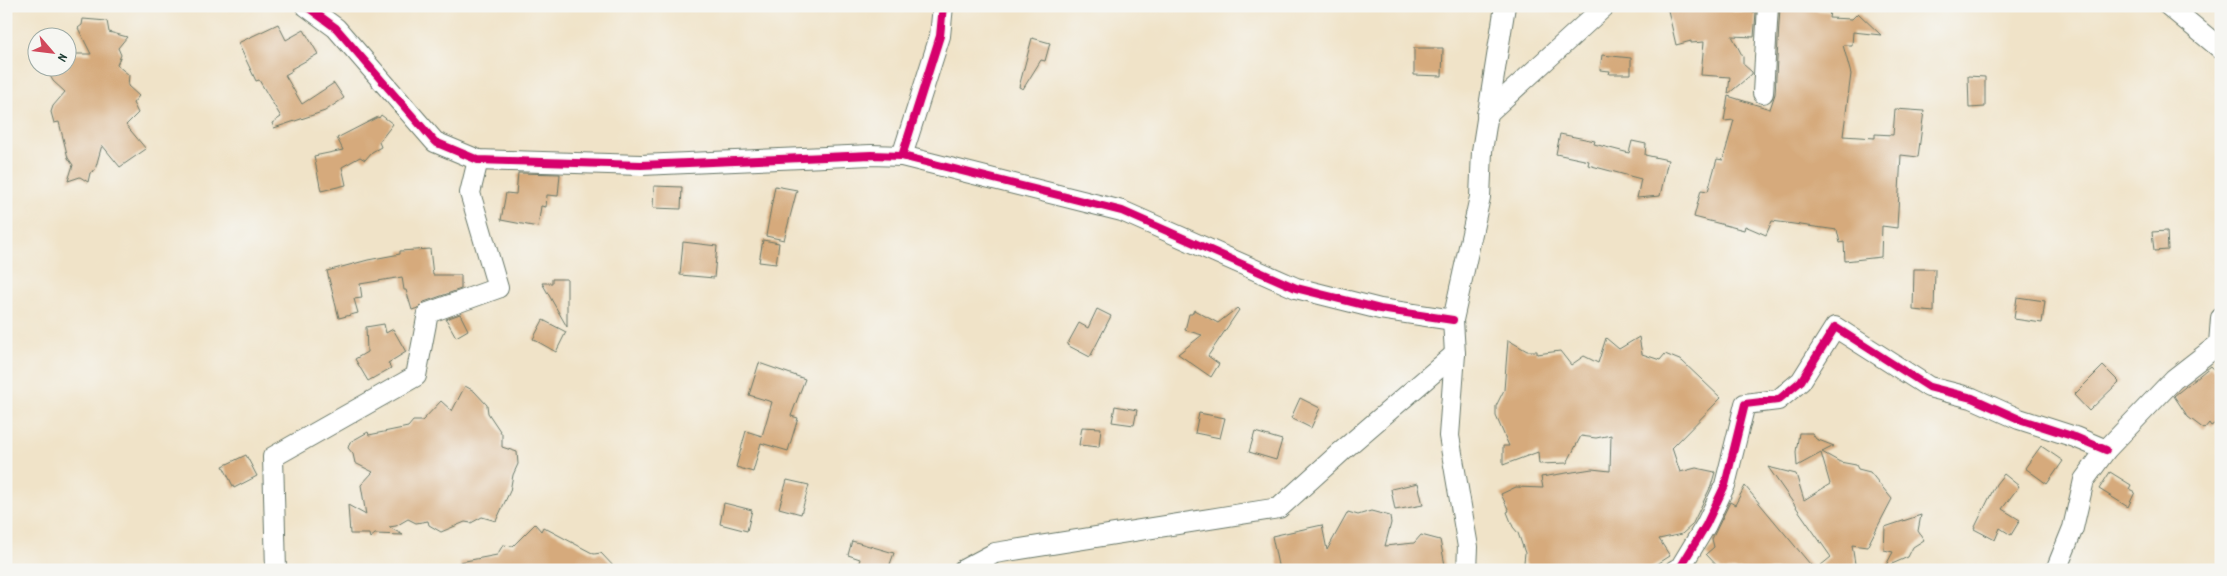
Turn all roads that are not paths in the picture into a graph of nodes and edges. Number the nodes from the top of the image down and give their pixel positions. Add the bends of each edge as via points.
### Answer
1 (306, 6) edge
2 (943, 6) edge
3 (1505, 6) edge
4 (1605, 6) edge
5 (1768, 6) edge
6 (2169, 6) edge
7 (2221, 49) edge
8 (1763, 93) dead end
9 (1487, 114) junction
10 (902, 156) junction
11 (478, 160) junction
12 (2221, 318) edge
13 (1453, 320) junction
14 (1454, 354) junction
15 (2106, 450) junction
16 (276, 570) edge
17 (963, 570) edge
18 (1467, 570) edge
19 (1676, 570) edge
20 (2056, 570) edge

1 - 11 street via 336,28 435,142
2 - 10 street via 940,36
3 - 9 street
4 - 9 street
5 - 8 street
6 - 7 street
9 - 13 street via 1480,196
10 - 11 street via 641,165
10 - 13 street via 1122,211 1296,288 1380,309
11 - 16 street via 470,193 498,288 428,313 416,376 273,457
12 - 15 street via 2219,344 2174,379
13 - 14 street
14 - 17 street via 1279,508 995,553
14 - 18 street via 1449,436 1468,547
15 - 19 street via 1972,398 1929,387 1835,327 1802,381 1778,400 1745,404 1725,485 1706,525
15 - 20 street via 2084,480 2073,528

